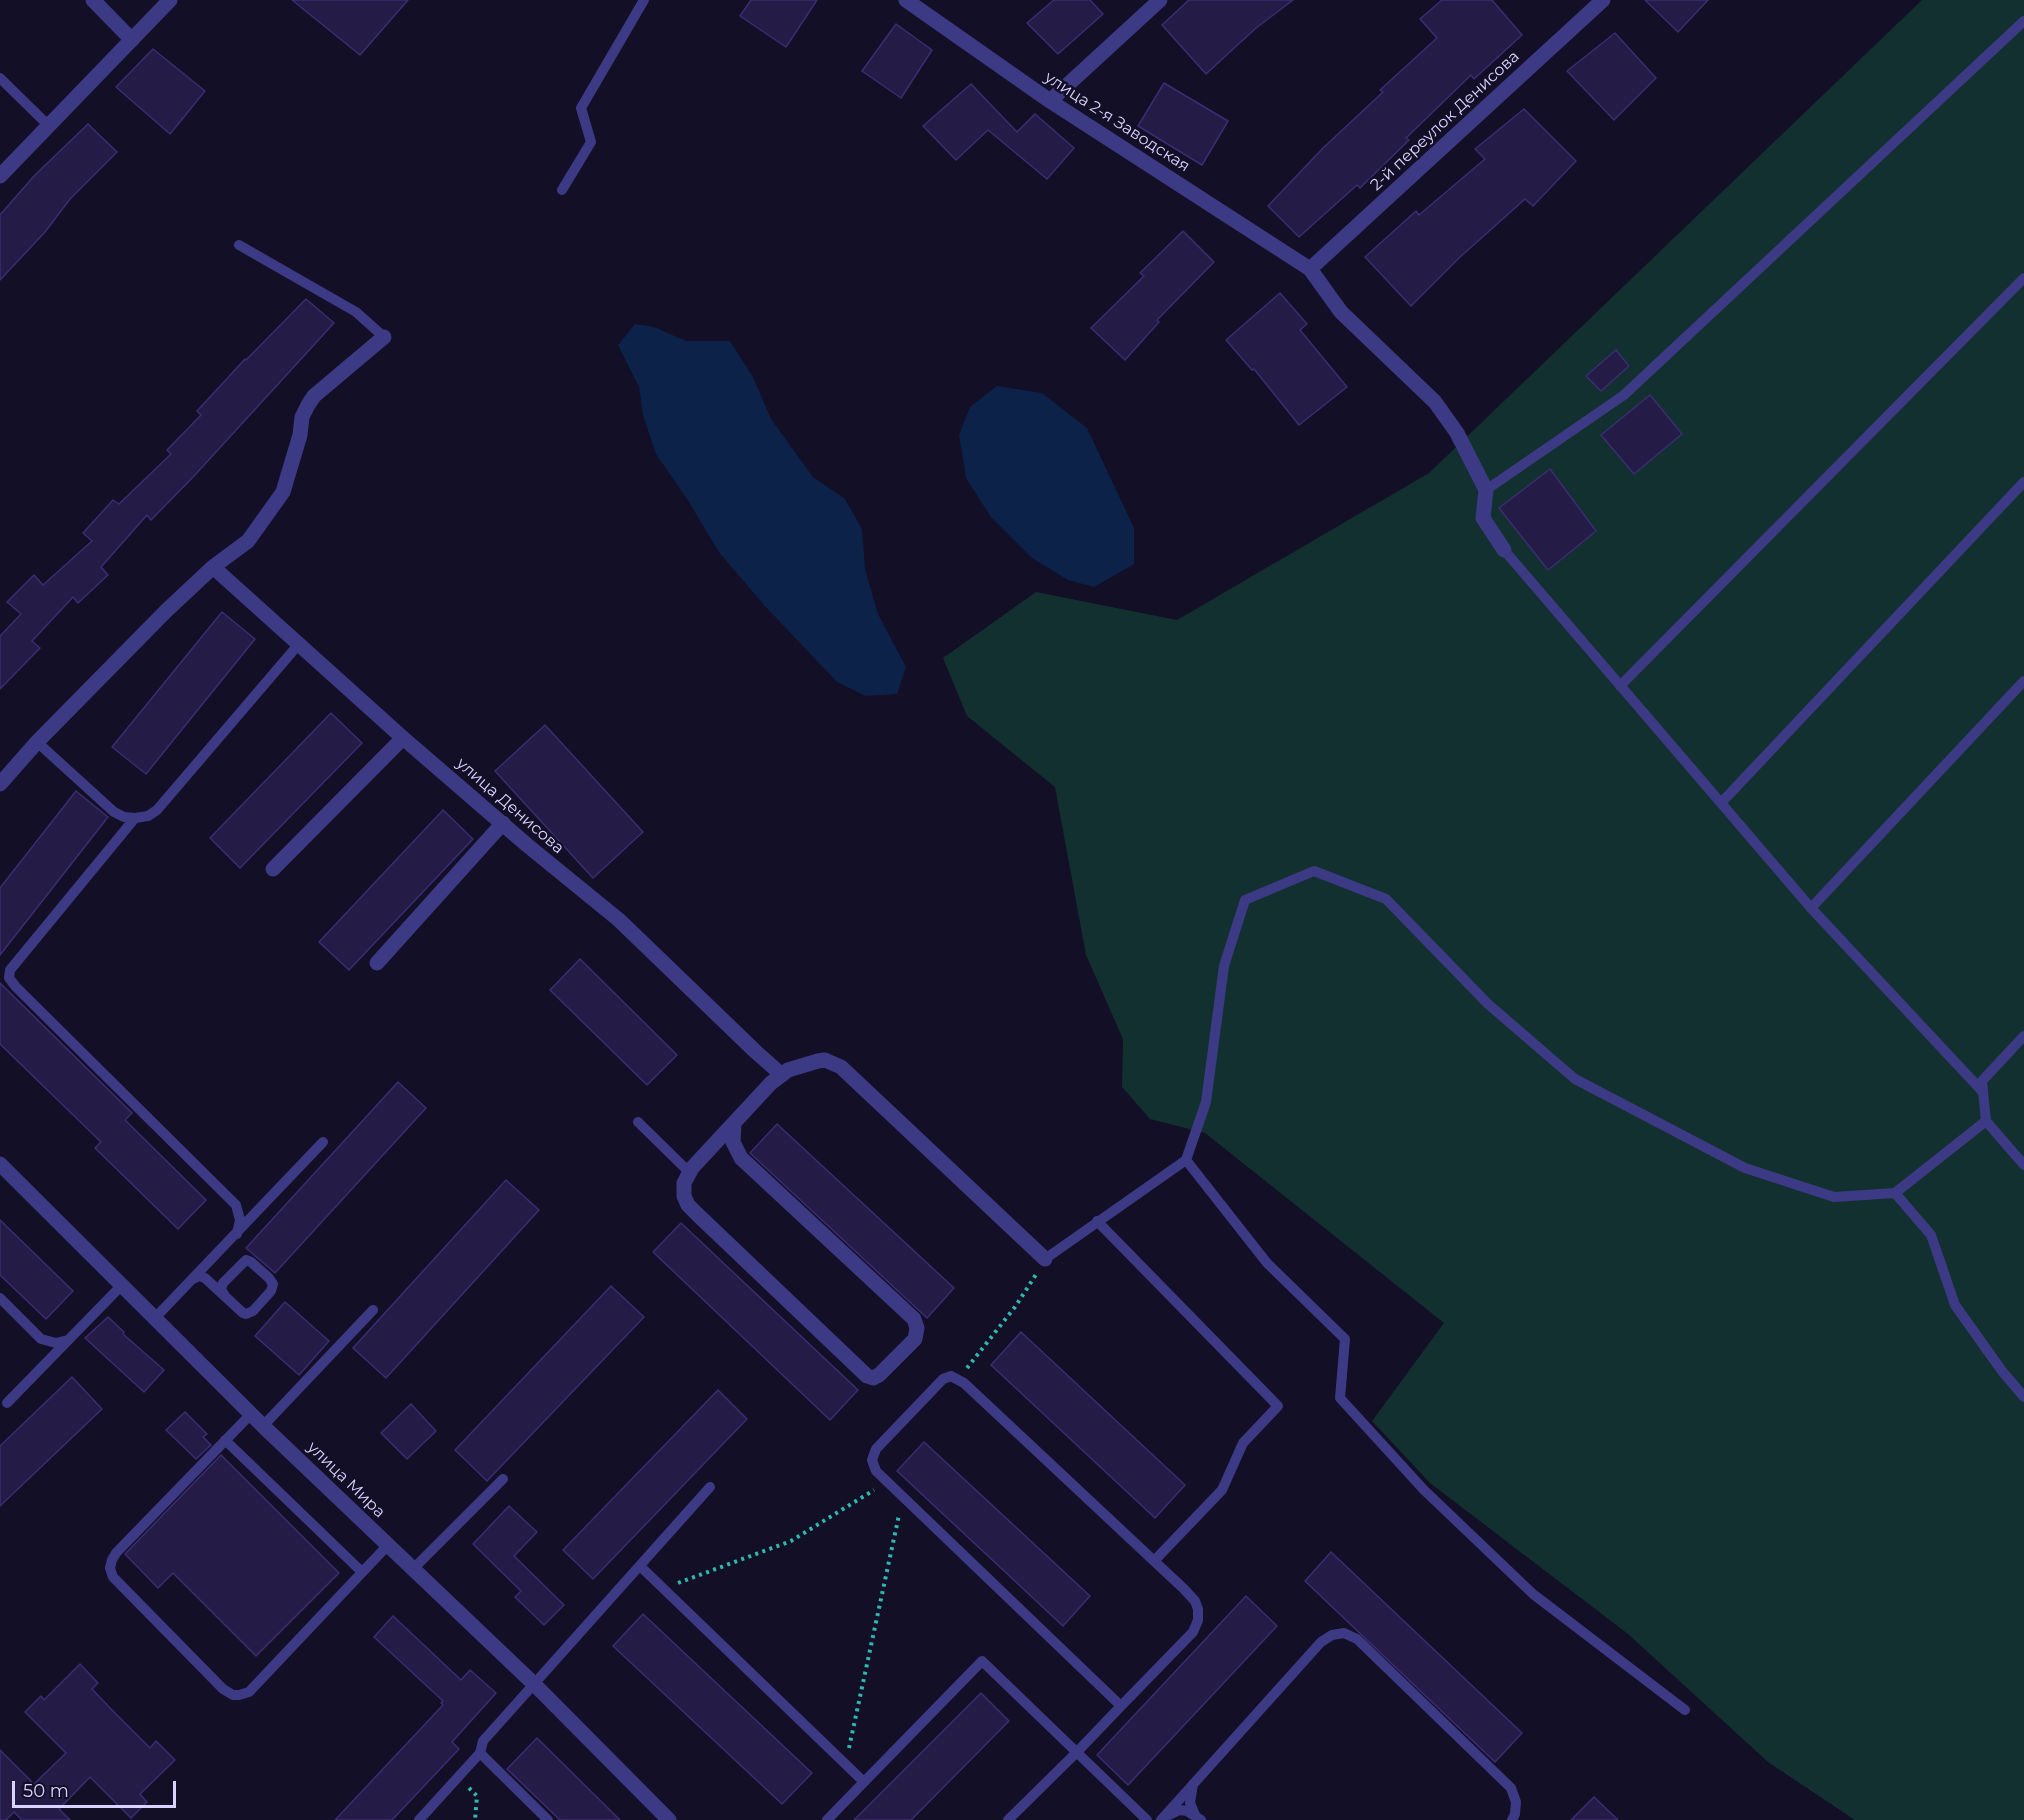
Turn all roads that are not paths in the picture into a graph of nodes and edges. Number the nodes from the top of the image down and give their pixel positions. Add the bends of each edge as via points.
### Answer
1 (93, 0) edge
2 (170, 0) edge
3 (644, 0) edge
4 (906, 0) edge
5 (1160, 0) edge
6 (1604, 0) edge
7 (2024, 21) edge
8 (132, 40) junction
9 (0, 78) edge
10 (1050, 101) junction
11 (50, 126) junction
12 (0, 176) edge
13 (562, 190) dead end
14 (239, 245) dead end
15 (1310, 269) junction
16 (2024, 278) edge
17 (384, 337) joint
18 (2024, 482) edge
19 (1486, 489) junction
20 (1504, 550) joint
21 (213, 567) junction
22 (298, 645) junction
23 (2024, 681) edge
24 (1620, 686) junction
25 (403, 738) junction
26 (37, 742) junction
27 (0, 784) edge
28 (1721, 803) junction
29 (135, 818) junction
30 (503, 823) junction
31 (273, 869) dead end
32 (1811, 908) junction
33 (377, 963) dead end
34 (2024, 1036) edge
35 (782, 1074) junction
36 (1983, 1092) junction
37 (1986, 1121) junction
38 (638, 1122) dead end
39 (734, 1124) junction
40 (322, 1142) dead end
41 (705, 1154) junction
42 (741, 1158) junction
43 (1186, 1160) junction
44 (0, 1164) edge
45 (2024, 1165) edge
46 (689, 1172) junction
47 (1895, 1193) junction
48 (1097, 1221) junction
49 (237, 1234) junction
50 (1045, 1259) joint
51 (193, 1279) junction
52 (121, 1286) junction
53 (225, 1296) junction
54 (0, 1298) edge
55 (373, 1310) dead end
56 (154, 1319) junction
57 (68, 1341) junction
58 (2024, 1397) edge
59 (7, 1403) dead end
60 (251, 1414) junction
61 (263, 1426) junction
62 (225, 1440) junction
63 (503, 1479) dead end
64 (710, 1486) dead end
65 (388, 1545) junction
66 (1154, 1561) junction
67 (640, 1566) junction
68 (413, 1569) junction
69 (362, 1572) junction
70 (534, 1684) junction
71 (1121, 1706) junction
72 (1685, 1710) dead end
73 (1077, 1752) junction
74 (480, 1754) junction
75 (864, 1782) junction
76 (1193, 1784) junction
77 (1198, 1818) edge
78 (418, 1820) edge
79 (548, 1820) edge
80 (669, 1820) edge
81 (827, 1820) edge
82 (1008, 1820) edge
83 (1147, 1820) edge
84 (1161, 1820) edge
85 (1512, 1820) edge

1 - 8 street
2 - 8 street
3 - 13 lane via 581,108 591,142
4 - 10 street, улица 2-я Заводская
5 - 10 street
6 - 15 street, 2-й переулок Денисова
7 - 19 lane via 1624,395
8 - 11 street
9 - 11 lane
10 - 15 street, улица 2-я Заводская
11 - 12 street
14 - 17 lane via 356,312
15 - 19 street via 1341,312 1435,402 1457,433
16 - 24 lane
17 - 21 street via 314,396 302,417 283,492 248,540
18 - 28 lane
19 - 20 street via 1483,518
20 - 24 lane
21 - 22 street, улица Денисова
21 - 26 street
22 - 25 street, улица Денисова
22 - 29 lane via 157,810
23 - 32 lane
24 - 28 lane
25 - 30 street, улица Денисова
25 - 31 street
26 - 27 street
26 - 29 lane via 114,812
28 - 32 lane
29 - 49 lane via 10,970 9,978 233,1202 239,1215
30 - 33 street
30 - 35 street, улица Денисова via 619,920
32 - 36 lane
34 - 36 lane via 1982,1081
35 - 39 street
35 - 50 street via 818,1060 840,1066
36 - 37 lane
37 - 45 lane
37 - 47 lane
38 - 46 lane
39 - 41 street
39 - 42 street via 733,1142
40 - 49 lane
41 - 42 street via 725,1151
41 - 46 street
42 - 46 street via 913,1317 915,1338 879,1375 863,1374 688,1205 683,1188
43 - 47 lane via 1206,1102 1224,966 1245,900 1314,872 1386,898 1488,1004 1575,1079 1745,1168 1834,1197
43 - 48 lane
43 - 72 lane via 1267,1263 1345,1339 1340,1398 1424,1490 1533,1594
44 - 52 street, улица Мира
47 - 58 lane via 1931,1236 1955,1305
48 - 50 lane
48 - 66 lane via 1278,1406 1243,1443 1222,1490
49 - 51 lane
51 - 53 lane via 203,1277
51 - 56 lane
52 - 56 street, улица Мира
52 - 57 lane
53 - 53 lane via 243,1313 249,1313 273,1284 246,1260 223,1282
54 - 57 lane via 41,1339
55 - 61 lane
56 - 60 street, улица Мира
57 - 59 lane
60 - 61 street, улица Мира
60 - 62 lane
61 - 65 street, улица Мира
62 - 69 lane
62 - 69 lane via 116,1553 110,1568 113,1577 223,1689 236,1695 249,1692
63 - 68 lane
64 - 67 lane
65 - 68 street, улица Мира
65 - 69 lane
66 - 71 lane via 1195,1600 1198,1620 1193,1632
66 - 71 lane via 958,1379 948,1377 938,1383 873,1453 873,1465 887,1482
67 - 70 lane
67 - 75 lane
68 - 70 street, улица Мира
70 - 74 lane via 483,1741
70 - 80 street, улица Мира
71 - 73 lane
73 - 75 lane via 982,1661
73 - 82 lane
73 - 83 lane
74 - 78 lane
74 - 79 lane
75 - 81 lane
76 - 77 lane via 1190,1803
76 - 84 lane
76 - 85 lane via 1321,1642 1344,1633 1357,1639 1510,1788 1516,1806
77 - 84 lane via 1179,1810

